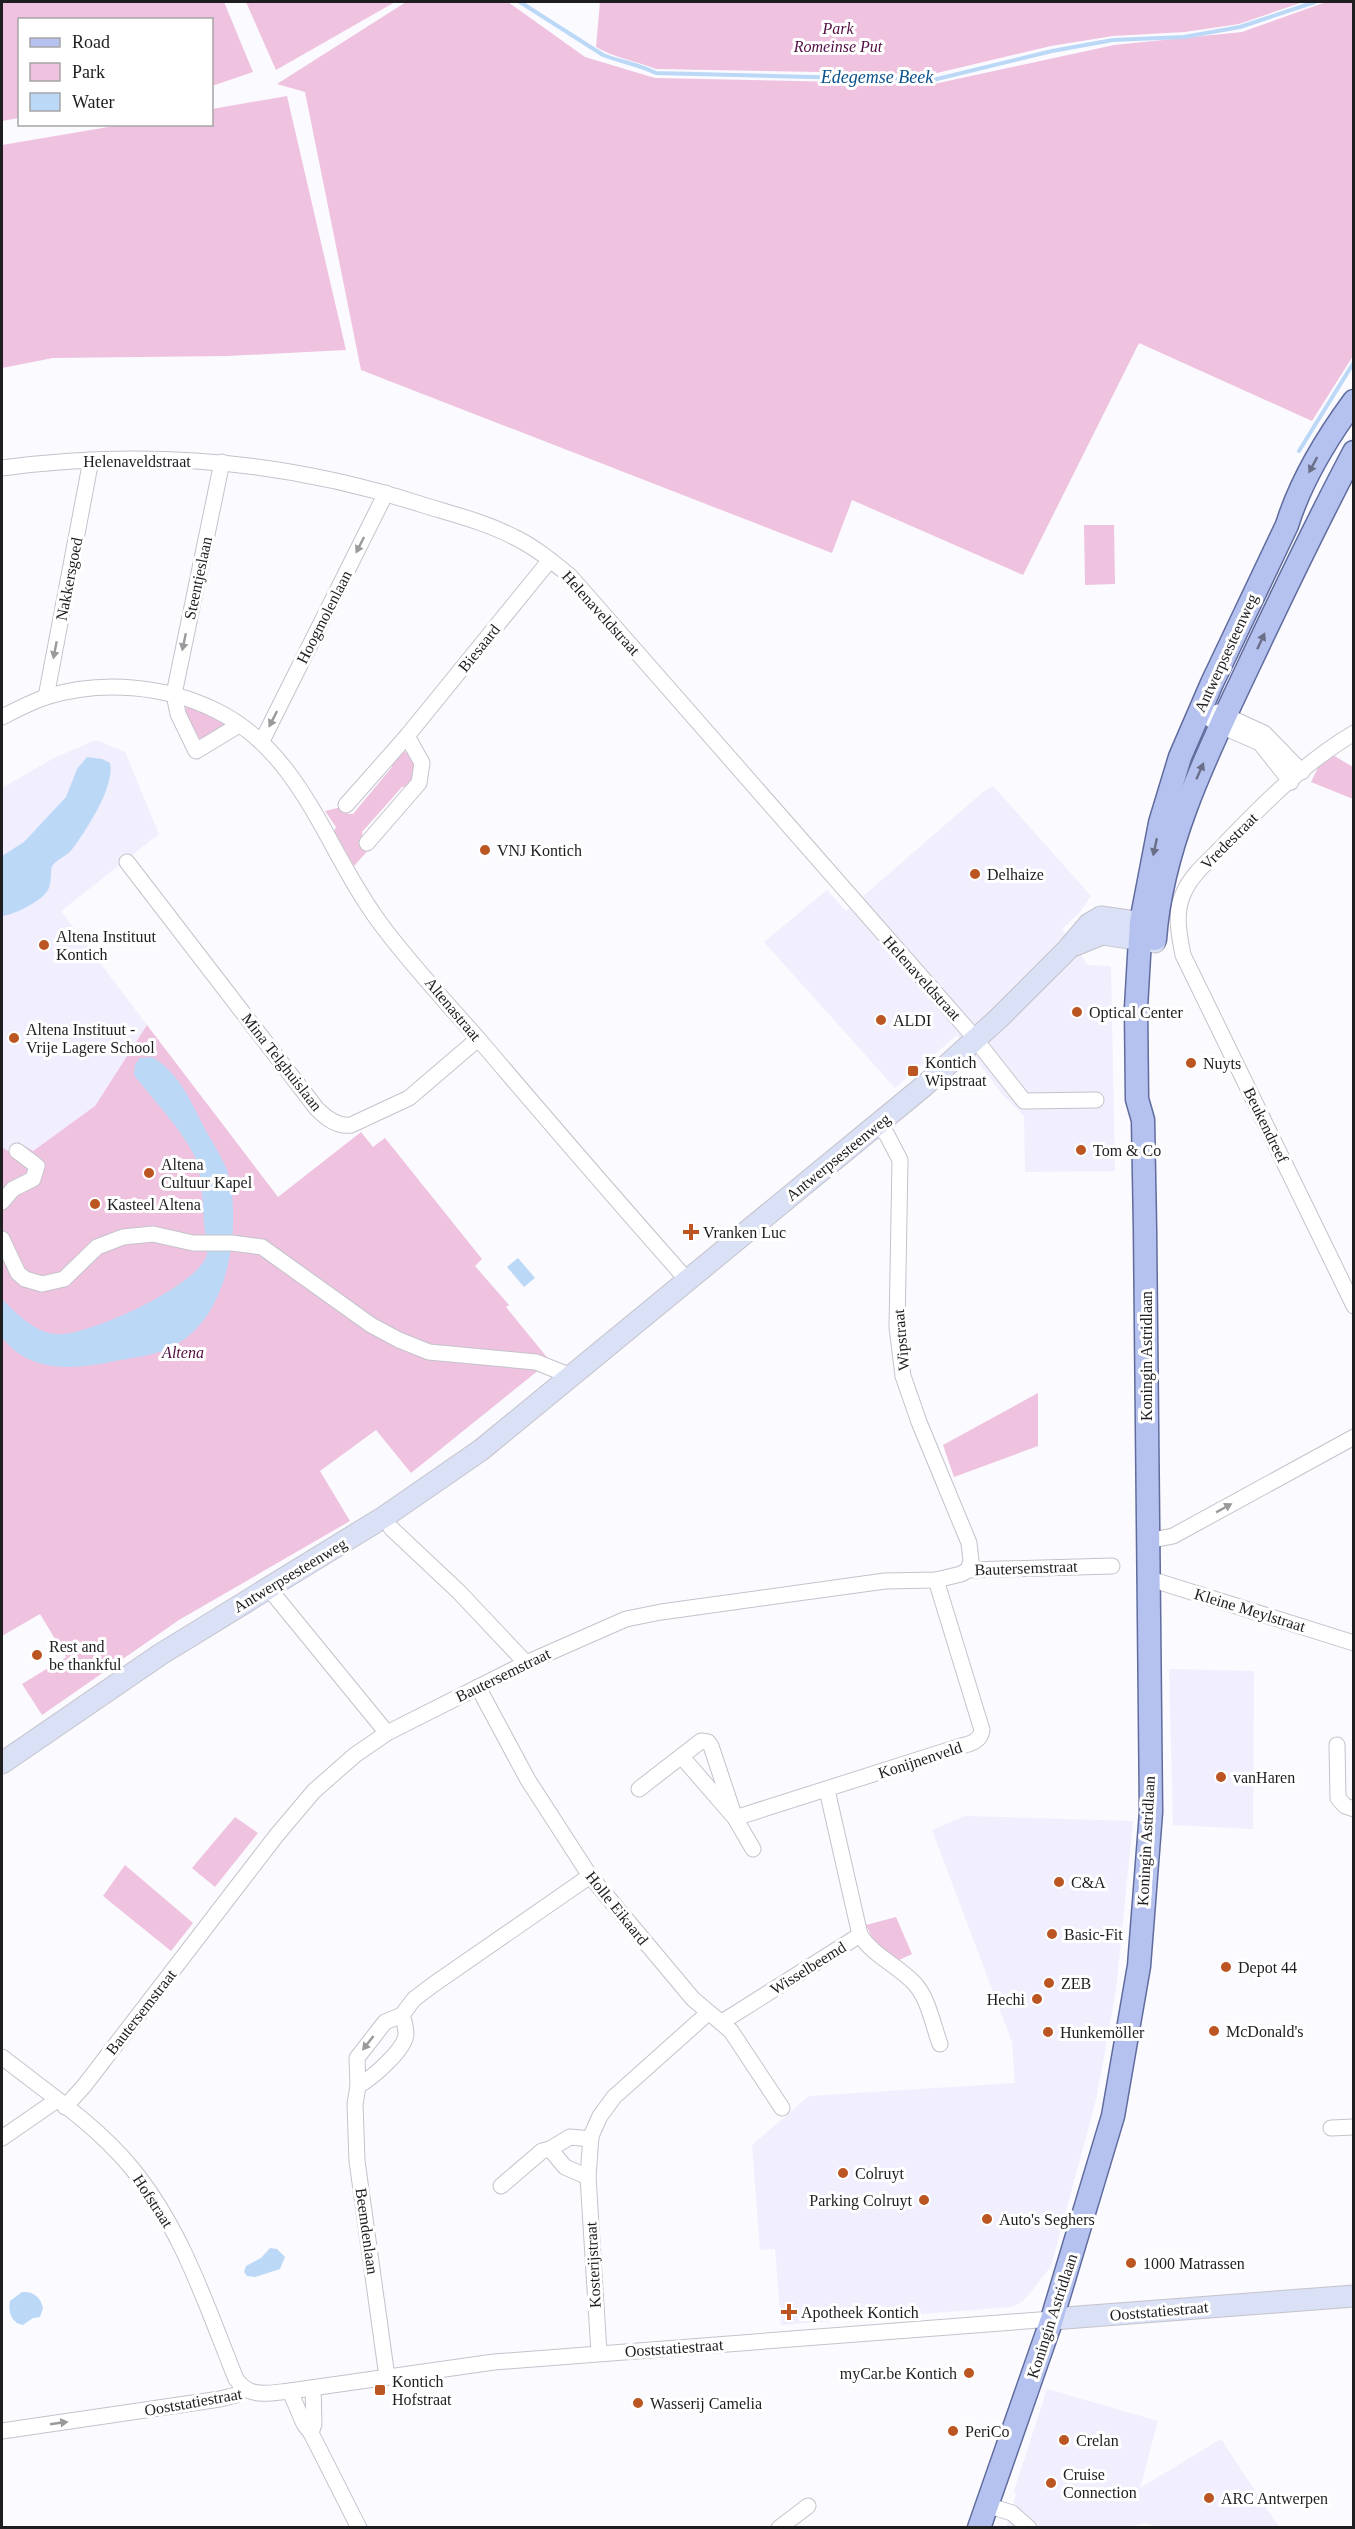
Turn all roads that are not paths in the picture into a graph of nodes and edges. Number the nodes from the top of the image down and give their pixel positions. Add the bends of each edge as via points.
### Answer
1 (1353, 400) edge
2 (1353, 452) edge
3 (91, 460) junction
4 (222, 462) junction
5 (2, 468) edge
6 (386, 493) junction
7 (550, 560) junction
8 (174, 694) junction
9 (46, 697) junction
10 (1200, 709) junction
11 (2, 717) edge
12 (1223, 720) junction
13 (239, 725) junction
14 (1353, 733) edge
15 (407, 736) junction
16 (262, 741) junction
17 (1296, 777) junction
18 (346, 804) dead end
19 (367, 843) dead end
20 (127, 862) dead end
21 (1179, 908) joint
22 (1148, 932) junction
23 (478, 1039) junction
24 (976, 1039) junction
25 (1096, 1100) dead end
26 (882, 1130) junction
27 (17, 1151) dead end
28 (2, 1202) edge
29 (2, 1239) edge
30 (688, 1281) junction
31 (1353, 1306) edge
32 (571, 1376) junction
33 (1353, 1437) edge
34 (391, 1528) dead end
35 (1147, 1541) junction
36 (1112, 1566) dead end
37 (968, 1570) junction
38 (1147, 1578) junction
39 (936, 1580) junction
40 (274, 1596) dead end
41 (1353, 1642) edge
42 (526, 1663) junction
43 (478, 1687) junction
44 (387, 1733) junction
45 (1337, 1745) dead end
46 (682, 1757) junction
47 (2, 1763) edge
48 (639, 1789) dead end
49 (826, 1790) junction
50 (1353, 1809) edge
51 (735, 1818) junction
52 (753, 1849) dead end
53 (590, 1876) junction
54 (860, 1935) junction
55 (708, 2013) junction
56 (402, 2015) junction
57 (722, 2022) junction
58 (940, 2044) dead end
59 (2, 2057) edge
60 (358, 2086) junction
61 (61, 2103) junction
62 (782, 2108) dead end
63 (1353, 2127) edge
64 (1331, 2128) dead end
65 (2, 2138) edge
66 (591, 2139) junction
67 (550, 2149) junction
68 (588, 2177) junction
69 (501, 2186) dead end
70 (1353, 2296) edge
71 (1052, 2319) junction
72 (599, 2353) junction
73 (387, 2377) junction
74 (313, 2388) junction
75 (244, 2389) junction
76 (290, 2391) junction
77 (2, 2431) edge
78 (311, 2433) junction
79 (987, 2505) junction
80 (808, 2506) dead end
81 (359, 2528) edge
82 (779, 2528) edge
83 (979, 2528) edge
84 (1029, 2528) edge

1 -> 10 main road, Antwerpsesteenweg via 1332,430 1294,502 1287,525
12 -> 2 main road, Antwerpsesteenweg
3 - 4 street, Helenaveldstraat via 163,458
3 - 5 street, Helenaveldstraat
3 -> 9 street, Nakkersgoed
4 - 6 street, Helenaveldstraat via 307,473
4 -> 8 street, Steentjeslaan
6 - 7 street, Helenaveldstraat via 486,525 515,537
6 -> 16 street, Hoogmolenlaan
7 - 15 street, Biesaard
7 - 24 street, Helenaveldstraat via 570,576
8 - 9 street, Altenastraat via 116,687
8 - 13 street, Altenastraat via 218,711
8 - 13 street via 178,714 196,751
9 - 11 street, Altenastraat
10 - 12 street
10 -> 22 main road, Antwerpsesteenweg via 1180,756 1160,823
12 - 17 street via 1260,743
22 -> 12 main road, Antwerpsesteenweg via 1189,798
13 - 16 street, Altenastraat
14 - 17 street, Vredestraat
15 - 18 street, Biesaard
15 - 19 street via 422,763 419,783
16 - 23 street, Altenastraat via 313,808 380,923
17 - 21 street, Vredestraat via 1192,877
20 - 23 street, Mina Telghuislaan via 317,1109 337,1124 351,1125 409,1098
21 - 31 street, Beukendreef via 1177,921 1183,956
22 - 24 street, Antwerpsesteenweg via 1101,917 1082,930 1067,950
22 - 35 main road, Koningin Astridlaan via 1149,1100 1143,1120
23 - 30 street, Altenastraat
24 - 25 street, Helenaveldstraat via 1024,1101
24 - 26 street, Antwerpsesteenweg
26 - 30 street, Antwerpsesteenweg
26 - 37 street, Wipstraat via 900,1160 897,1327 903,1376 969,1543
27 - 28 street via 38,1166 33,1179 13,1188
29 - 32 street via 18,1273 42,1284 64,1279 97,1247 123,1237 153,1234 207,1245 262,1247 370,1325 399,1340 429,1352 536,1362
30 - 32 street, Antwerpsesteenweg
32 - 47 street, Antwerpsesteenweg via 481,1450 393,1510 161,1654
35 -> 33 street via 1173,1536
34 - 42 street
35 - 38 main road, Koningin Astridlaan
36 - 37 street, Bautersemstraat
37 - 39 street, Bautersemstraat
38 - 41 street, Kleine Meylstraat
38 - 71 main road, Koningin Astridlaan via 1151,1812 1139,1966 1113,2116
39 - 42 street, Bautersemstraat via 885,1581 642,1615 607,1626
39 - 49 street, Konijnenveld via 981,1736 976,1741
40 - 44 street
42 - 43 street, Bautersemstraat
43 - 44 street, Bautersemstraat
43 - 53 street, Holle Eikaard via 528,1780
44 - 61 street, Bautersemstraat via 314,1791 84,2086
45 - 50 street via 1338,1798
46 - 48 street
46 - 51 street
46 - 51 street via 701,1741 708,1742
49 - 51 street, Konijnenveld
49 - 54 street, Wisselbeemd
51 - 52 street
53 - 55 street, Holle Eikaard
53 - 56 street, Beemdenlaan via 434,1984 414,1999
54 - 57 street, Wisselbeemd
54 - 58 street via 875,1954 918,1988
55 - 57 street, Holle Eikaard
55 - 66 street, Kosterijstraat via 614,2097 600,2116
56 - 60 street via 406,2033 403,2042 374,2077
56 -> 60 street, Beemdenlaan via 385,2022 359,2054
57 - 62 street, Holle Eikaard
59 - 61 street, Hofstraat
60 - 73 street, Beemdenlaan via 357,2161
61 - 65 street, Bautersemstraat
61 - 75 street, Hofstraat via 130,2166 151,2195 183,2248 236,2379
63 - 64 street
66 - 67 street via 570,2137
66 - 68 street, Kosterijstraat
67 - 68 street via 565,2167
67 - 69 street via 542,2151
68 - 72 street, Kosterijstraat
70 - 71 street, Ooststatiestraat
71 - 72 street, Ooststatiestraat
71 - 79 main road, Koningin Astridlaan
72 - 73 street, Ooststatiestraat
73 - 74 street, Ooststatiestraat
74 - 76 street, Ooststatiestraat
74 - 78 street
75 - 76 street, Ooststatiestraat via 262,2394
77 -> 75 street, Ooststatiestraat via 220,2399
76 - 78 street
78 - 81 street
79 - 83 main road, Koningin Astridlaan
79 - 84 street via 1012,2513
80 - 82 street

